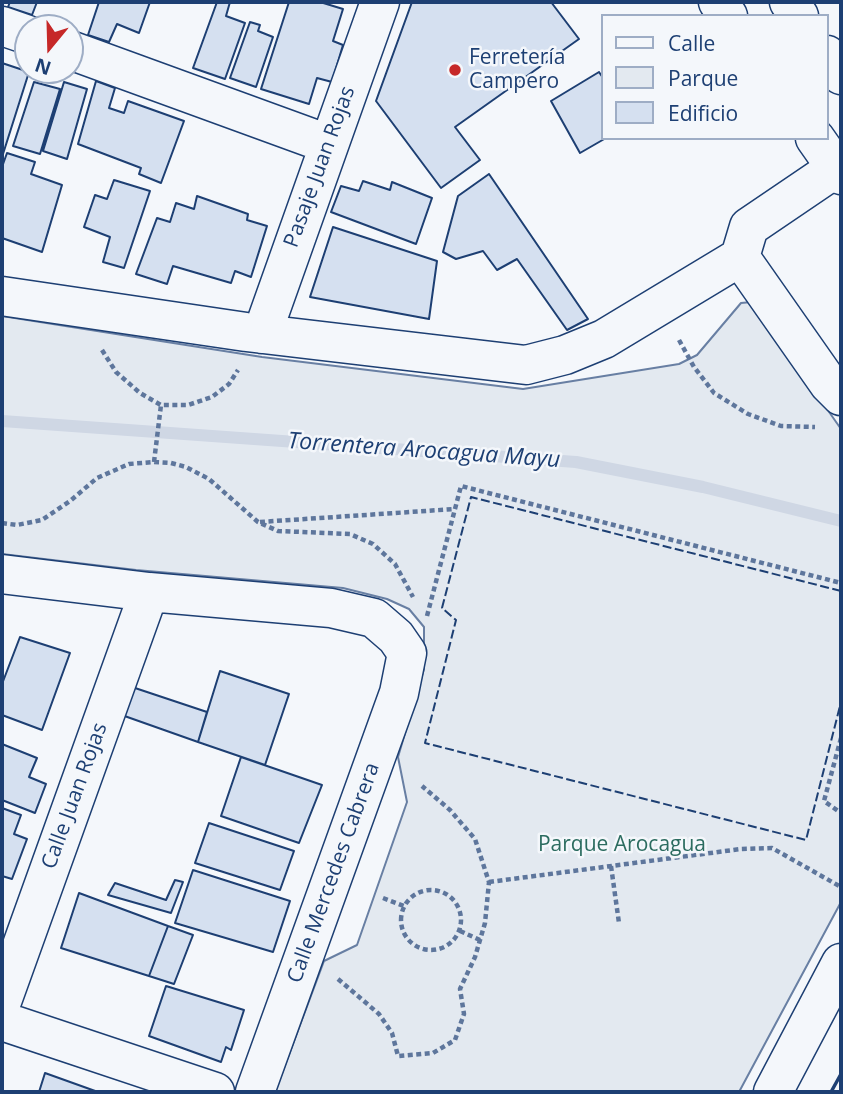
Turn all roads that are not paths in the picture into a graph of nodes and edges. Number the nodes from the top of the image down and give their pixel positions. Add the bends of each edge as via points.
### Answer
1 (380, 2) edge
2 (84, 55) edge
3 (829, 58) edge
4 (841, 75) edge
5 (328, 144) junction
6 (831, 161) edge
7 (740, 257) junction
8 (2, 296) edge
9 (254, 332) junction
10 (831, 411) edge
11 (2, 575) edge
12 (149, 592) junction
13 (841, 963) edge
14 (2, 1001) edge
15 (2, 1021) edge
16 (215, 1092) edge
17 (255, 1092) edge
18 (773, 1092) edge

1 - 5 main road, Pasaje Juan Rojas
2 - 5 main road
3 - 4 main road
5 - 9 main road, Pasaje Juan Rojas
6 - 7 main road via 749,227
7 - 9 main road via 604,339 526,365
7 - 10 main road via 829,384
8 - 9 main road
11 - 12 main road
12 - 14 main road, Calle Juan Rojas
12 - 17 main road, Calle Mercedes Cabrera via 342,610 373,618 407,653 399,693
13 - 18 main road
15 - 16 main road

